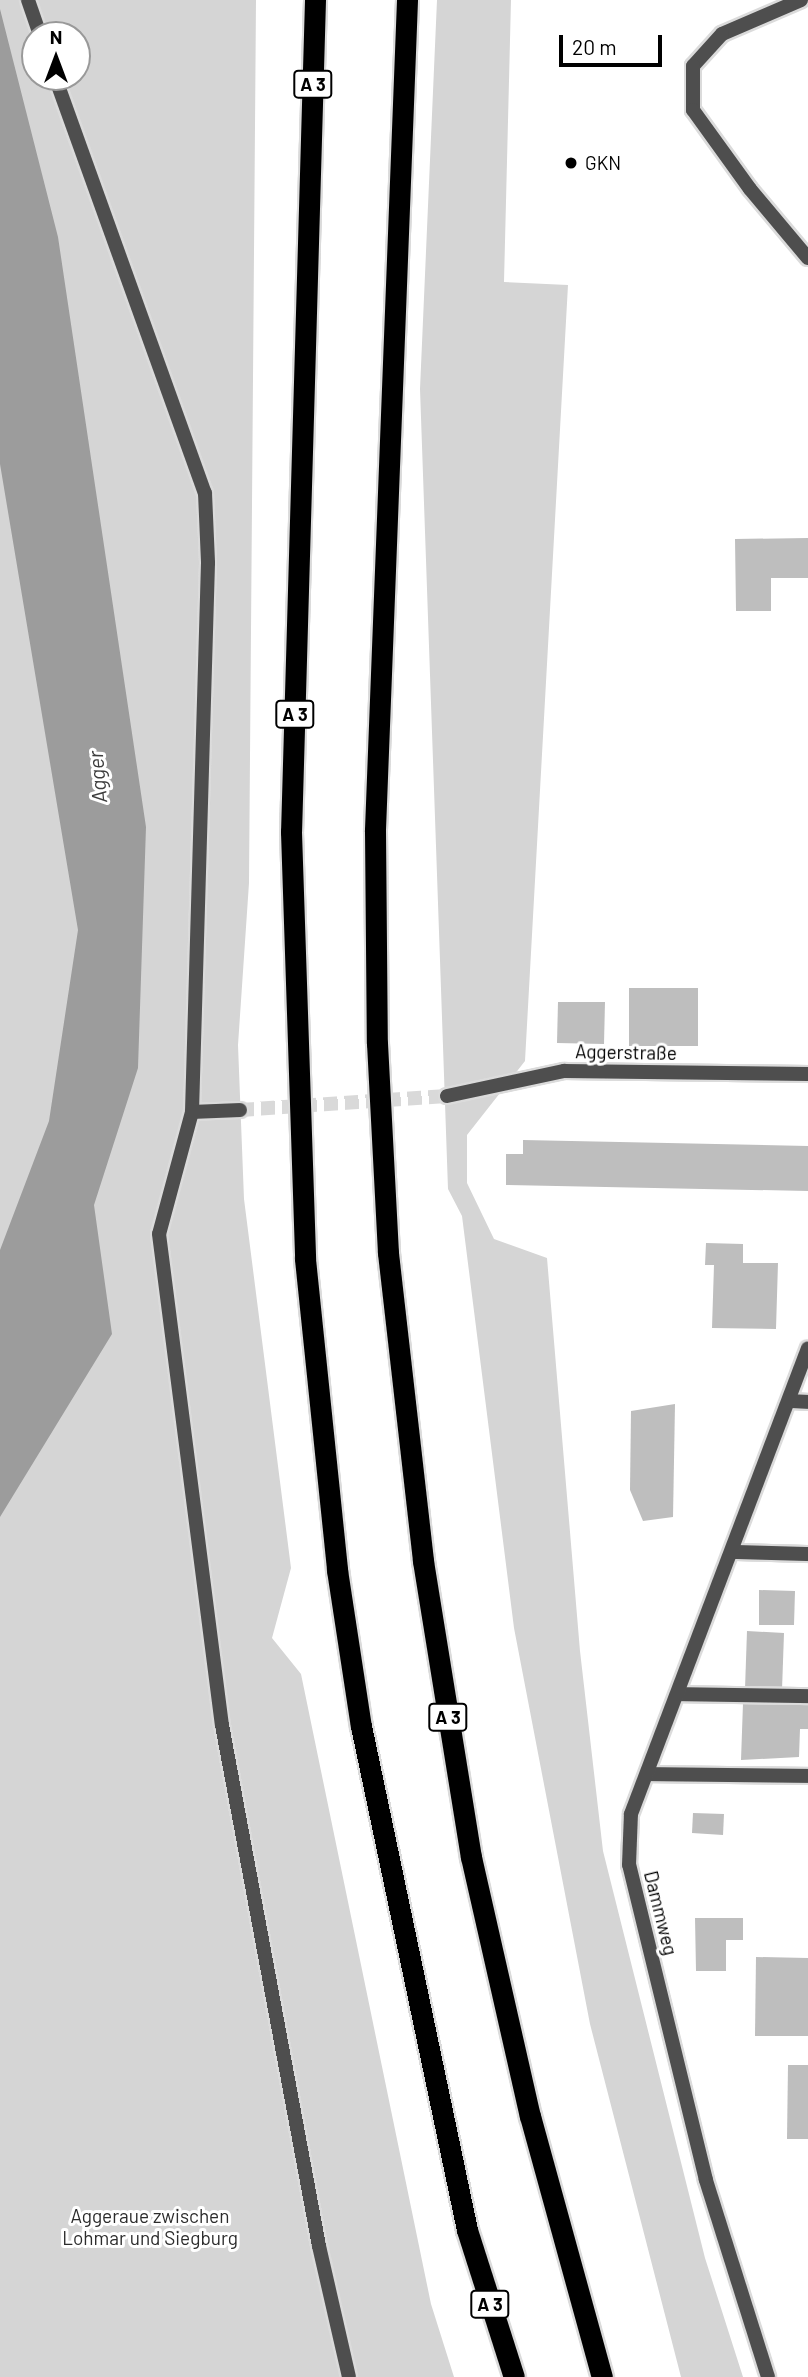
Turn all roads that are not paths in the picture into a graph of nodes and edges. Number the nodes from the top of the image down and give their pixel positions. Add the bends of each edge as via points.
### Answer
1 (27, 0) edge
2 (315, 0) edge
3 (407, 0) edge
4 (801, 0) edge
5 (35, 21) edge
6 (60, 91) edge
7 (808, 258) edge
8 (808, 1074) edge
9 (447, 1096) tunnel mouth
10 (240, 1110) tunnel mouth
11 (192, 1112) junction
12 (808, 1349) edge
13 (789, 1401) junction
14 (808, 1402) edge
15 (735, 1552) junction
16 (808, 1554) edge
17 (678, 1693) junction
18 (808, 1696) edge
19 (648, 1774) junction
20 (808, 1776) edge
21 (349, 2377) edge
22 (514, 2377) edge
23 (602, 2377) edge
24 (768, 2377) edge

1 - 5 street
2 - 22 highway, A 3 via 291,832 305,1259 337,1570 361,1726 467,2230
3 - 23 highway, A 3 via 375,831 377,1043 388,1253 423,1561 471,1857 530,2116
4 - 7 street via 722,34 693,66 694,110 750,189
6 - 11 street via 205,493 208,563
8 - 9 street, Aggerstraße via 564,1070
10 - 11 street
11 - 21 street via 159,1234 222,1725 319,2246
12 - 13 street, Dammweg
13 - 14 street
13 - 15 street, Dammweg
15 - 16 street
15 - 17 street, Dammweg
17 - 18 street
17 - 19 street, Dammweg
19 - 20 street
19 - 24 street, Dammweg via 631,1814 629,1864 706,2180

